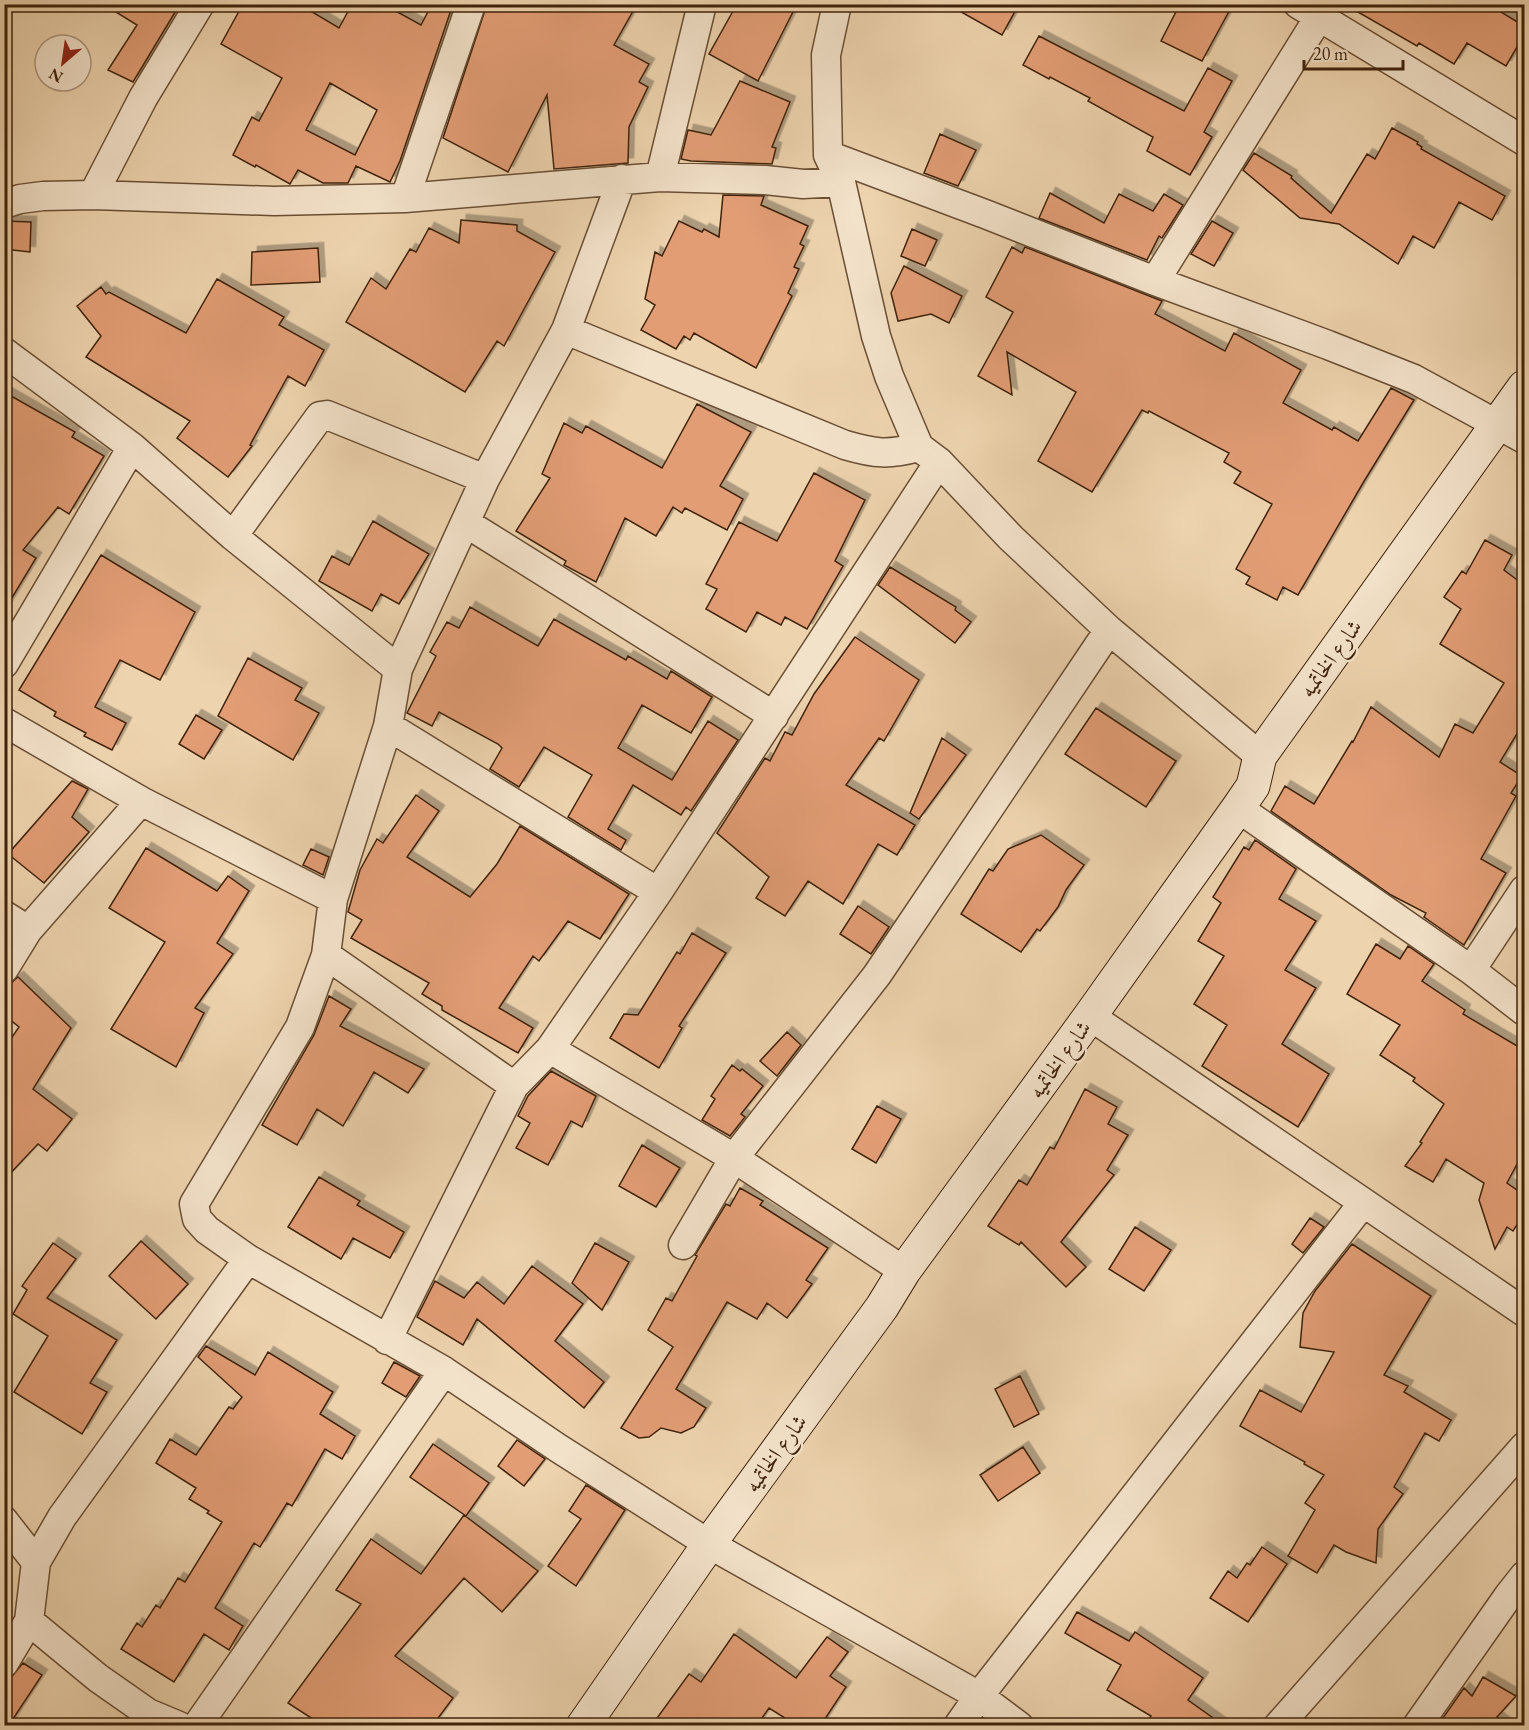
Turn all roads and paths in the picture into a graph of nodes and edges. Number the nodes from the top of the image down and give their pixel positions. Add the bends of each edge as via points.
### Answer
1 (200, 4) edge
2 (471, 4) edge
3 (702, 4) edge
4 (837, 4) edge
5 (1314, 8) edge
6 (1524, 141) edge
7 (828, 155) junction
8 (660, 177) junction
9 (622, 179) junction
10 (841, 182) junction
11 (93, 195) junction
12 (405, 198) junction
13 (4, 204) edge
14 (1155, 281) junction
15 (566, 330) junction
16 (4, 352) edge
17 (1524, 387) edge
18 (1511, 432) edge
19 (132, 447) junction
20 (929, 455) junction
21 (485, 479) junction
22 (466, 524) junction
23 (233, 536) junction
24 (1109, 630) junction
25 (4, 664) edge
26 (398, 669) junction
27 (774, 716) junction
28 (4, 722) edge
29 (388, 726) junction
30 (1260, 756) junction
31 (141, 801) junction
32 (1238, 808) junction
33 (1524, 890) edge
34 (658, 892) junction
35 (333, 899) junction
36 (16, 923) edge
37 (326, 955) junction
38 (4, 969) edge
39 (1471, 970) junction
40 (1524, 1011) edge
41 (1090, 1017) junction
42 (550, 1049) junction
43 (514, 1086) junction
44 (734, 1158) junction
45 (1363, 1203) junction
46 (683, 1245) dead end
47 (248, 1259) junction
48 (904, 1271) junction
49 (1524, 1312) edge
50 (387, 1340) junction
51 (444, 1371) junction
52 (1524, 1447) edge
53 (4, 1521) edge
54 (709, 1544) junction
55 (36, 1562) junction
56 (1519, 1592) edge
57 (28, 1621) junction
58 (4, 1663) edge
59 (979, 1696) junction
60 (179, 1725) edge
61 (197, 1725) edge
62 (583, 1725) edge
63 (958, 1725) edge
64 (1019, 1725) edge
65 (1278, 1725) edge
66 (1417, 1725) edge

1 - 11 street via 143,98
2 - 12 street
3 - 8 street
4 - 7 street via 826,55
5 - 6 street
5 - 14 street
7 - 10 street
7 - 14 street
8 - 9 street
8 - 10 street via 803,184
9 - 12 street
9 - 15 street
10 - 20 street via 876,336 889,376
11 - 12 street via 274,201
11 - 13 street via 44,196
14 - 18 street via 1414,379
15 - 20 street via 845,445 870,452
15 - 21 street
16 - 19 street
17 - 18 street, شارع الخاتميه
18 - 30 street, شارع الخاتميه
19 - 23 street
19 - 25 street
20 - 24 street
20 - 27 street
21 - 22 street
21 - 23 street via 327,415 320,416
22 - 26 street
22 - 27 street
23 - 26 street
24 - 30 street
24 - 44 street via 877,975
26 - 29 street
27 - 34 street
28 - 31 street
29 - 34 street
29 - 35 street
30 - 32 street, شارع الخاتميه via 1253,786
31 - 35 street
31 - 36 street
32 - 39 street
32 - 41 street, شارع الخاتميه
33 - 39 street
34 - 42 street
35 - 37 street
36 - 38 street
37 - 43 street
37 - 47 street via 300,1027 194,1204 197,1219 207,1230
39 - 40 street
41 - 45 street
41 - 48 street, شارع الخاتميه
42 - 43 street
42 - 44 street
43 - 50 street
44 - 46 street
44 - 48 street
45 - 49 street
45 - 59 street
47 - 50 street
47 - 55 street via 62,1517
48 - 54 street, شارع الخاتميه via 882,1307
50 - 51 street
51 - 54 street
51 - 61 street
52 - 65 street
53 - 55 street
54 - 59 street
54 - 62 street, شارع الخاتميه
55 - 57 street
56 - 66 street
57 - 58 street
57 - 60 street via 147,1713
59 - 63 street
59 - 64 street

